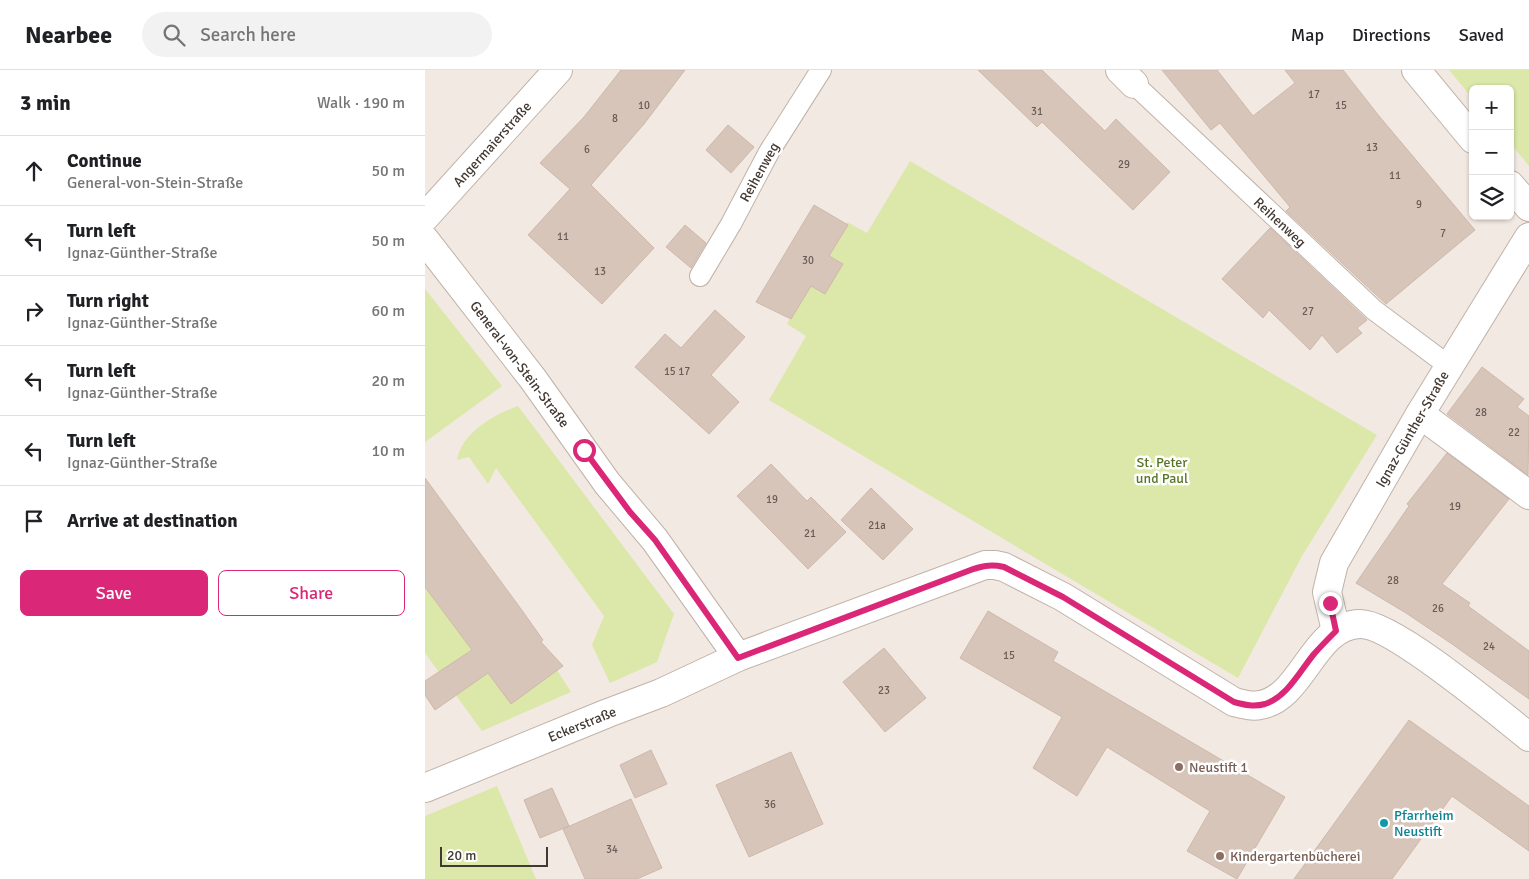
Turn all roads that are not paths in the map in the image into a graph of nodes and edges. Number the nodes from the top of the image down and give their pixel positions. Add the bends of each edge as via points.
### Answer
1 (558, 70) edge
2 (821, 70) edge
3 (1416, 70) edge
4 (1127, 77) edge
5 (1469, 134) edge
6 (1514, 189) edge
7 (1529, 207) edge
8 (425, 218) edge
9 (1529, 237) edge
10 (425, 240) edge
11 (701, 276) dead end
12 (1449, 366) junction
13 (1420, 414) junction
14 (1529, 495) edge
15 (1336, 631) junction
16 (738, 658) junction
17 (1529, 736) edge
18 (425, 788) edge

1 - 8 street, Angermaierstraße
2 - 11 lane, Reihenweg via 769,152
3 - 5 street
4 - 12 lane, Reihenweg via 1374,310
6 - 7 street
9 - 12 street, Ignaz-Günther-Straße
10 - 16 street, General-von-Stein-Straße via 533,379 607,483 655,540
12 - 13 street, Ignaz-Günther-Straße
13 - 14 street
13 - 15 street, Ignaz-Günther-Straße via 1334,564 1327,592
15 - 16 street via 1287,690 1267,704 1246,705 1063,597 1004,567 985,565
15 - 17 street via 1361,624 1402,641
16 - 18 street, Eckerstraße via 661,693

